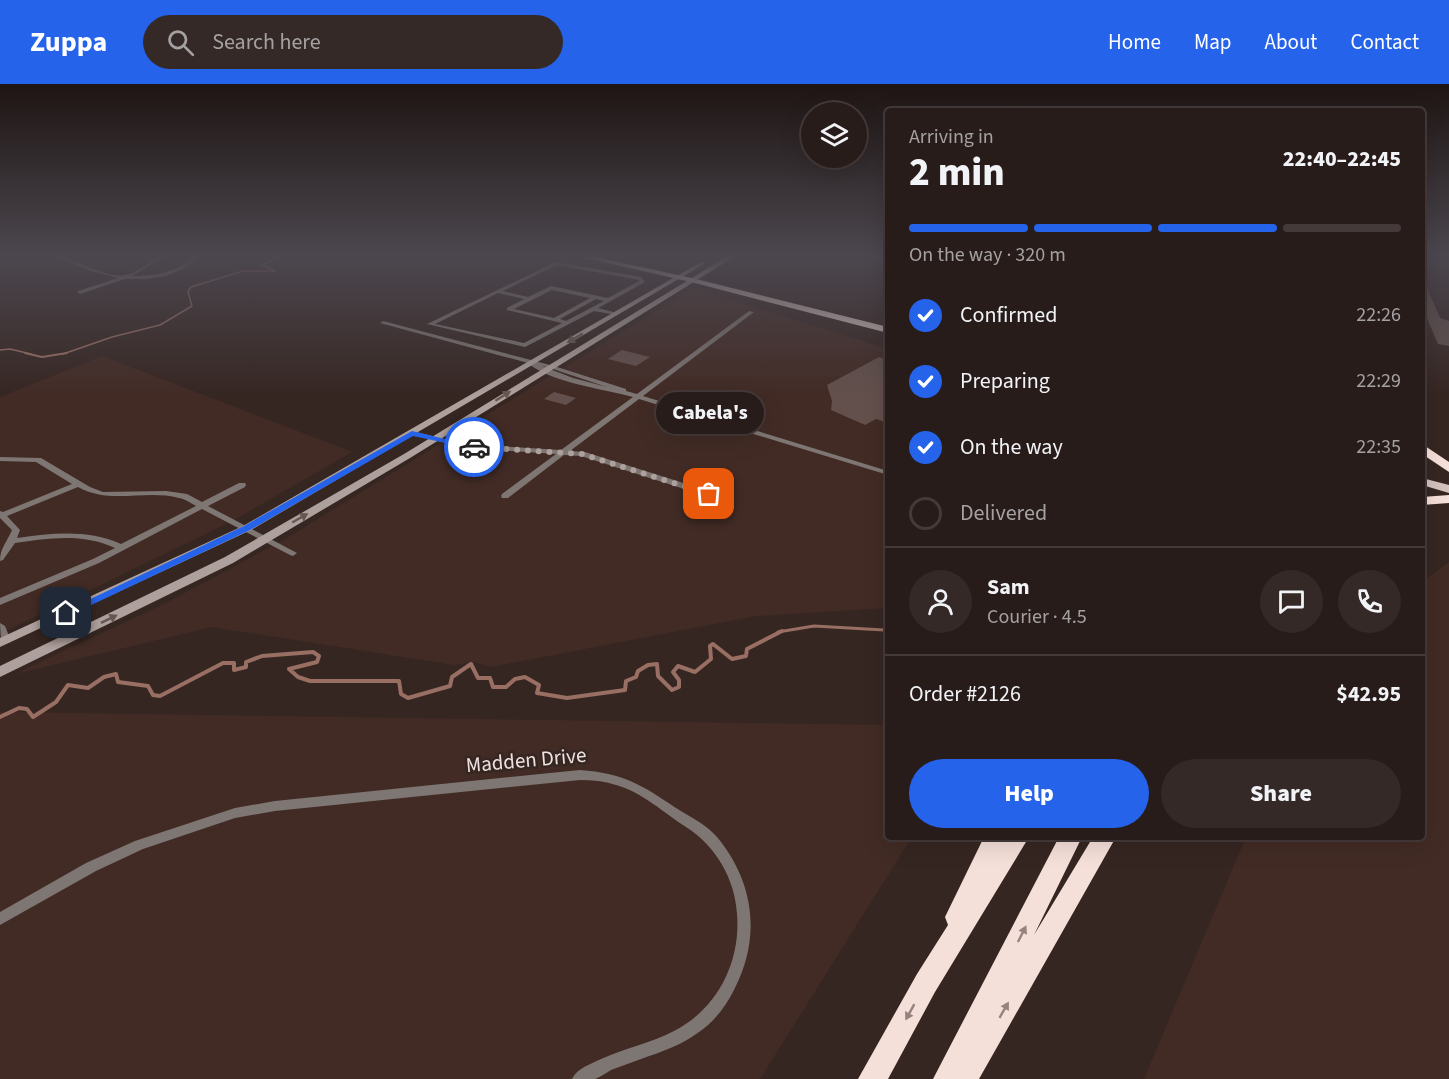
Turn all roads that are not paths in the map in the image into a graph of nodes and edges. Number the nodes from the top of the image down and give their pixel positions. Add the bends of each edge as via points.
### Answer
1 (472, 303) edge
2 (519, 303) edge
3 (584, 303) edge
4 (603, 303) edge
5 (634, 303) edge
6 (654, 303) edge
7 (781, 303) edge
8 (791, 306) junction
9 (576, 308) junction
10 (590, 311) junction
11 (751, 312) dead end
12 (612, 316) junction
13 (555, 320) junction
14 (383, 322) dead end
15 (568, 323) junction
16 (430, 324) junction
17 (885, 329) edge
18 (415, 332) junction
19 (885, 334) edge
20 (531, 363) junction
21 (548, 369) junction
22 (640, 397) junction
23 (412, 433) junction
24 (433, 440) junction
25 (1425, 450) edge
26 (565, 451) junction
27 (0, 459) edge
28 (1449, 468) edge
29 (885, 471) edge
30 (1425, 475) edge
31 (1449, 481) edge
32 (1425, 482) edge
33 (78, 484) junction
34 (242, 485) dead end
35 (1449, 489) edge
36 (709, 494) dead end
37 (505, 496) dead end
38 (1449, 499) edge
39 (1425, 501) edge
40 (206, 505) junction
41 (2, 514) edge
42 (247, 528) junction
43 (266, 538) junction
44 (12, 541) junction
45 (122, 548) junction
46 (293, 552) dead end
47 (0, 558) edge
48 (0, 602) edge
49 (0, 626) edge
50 (3, 642) edge
51 (0, 672) edge
52 (995, 840) edge
53 (1016, 840) edge
54 (1069, 840) edge
55 (1103, 840) edge
56 (42, 896) junction
57 (0, 919) edge
58 (0, 924) edge
59 (926, 983) junction
60 (580, 1079) edge
61 (872, 1079) edge
62 (947, 1079) edge
63 (963, 1079) edge

1 - 16 street
2 - 13 street via 509,309
3 - 9 street
4 - 10 street
5 - 12 street
6 - 21 street
7 - 8 main road
8 - 17 main road
8 - 19 main road
9 - 10 street
9 - 13 street
10 - 12 street
10 - 15 street
11 - 22 street
12 -> 20 street
13 - 15 street
14 - 18 street
15 - 16 street via 525,345
16 - 18 street
18 - 20 street
20 - 21 street
20 - 23 street
21 - 22 street via 613,392
24 -> 21 street
22 - 26 street
22 - 29 street
23 - 24 street
23 - 42 street
24 - 26 street via 465,446
43 -> 24 street
25 - 28 highway
26 - 36 street
26 - 37 street
27 - 33 street via 38,460
30 - 31 main road
32 - 35 main road
33 - 40 street via 102,494 166,493
33 - 41 street
34 - 40 street
38 - 39 highway
40 - 42 street
40 - 45 street
41 - 44 street via 16,530
42 - 43 street
42 - 50 street
43 - 46 street
51 -> 43 street via 229,560
44 - 45 street via 84,535 107,539
44 - 47 street
45 - 48 street
49 - 50 street
52 - 59 highway
53 - 59 highway
62 -> 54 highway
63 -> 55 highway
56 - 57 street, Madden Drive
56 - 58 street, Madden Drive
56 - 60 street, Madden Drive via 139,845 236,813 402,792 580,775 609,776 640,788 710,838 729,863 744,899 746,932 734,981 708,1015 679,1037 593,1070
59 -> 61 highway

